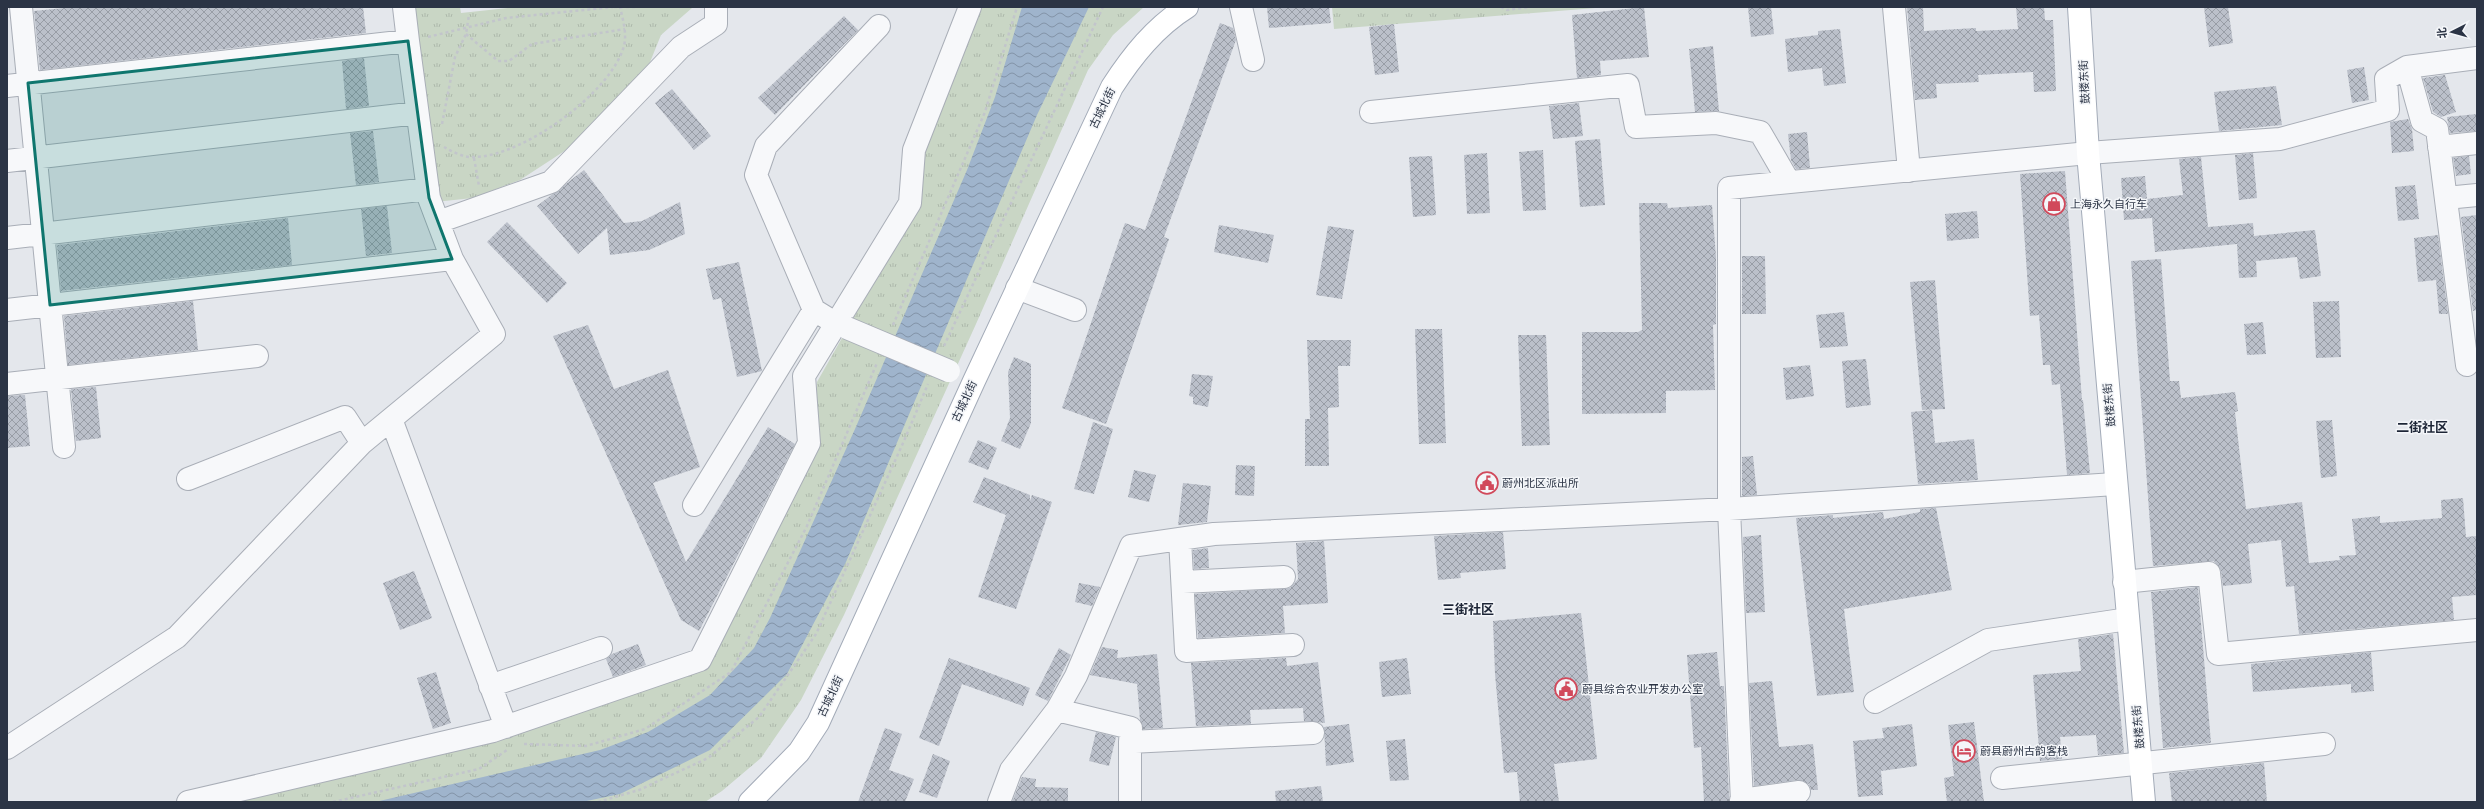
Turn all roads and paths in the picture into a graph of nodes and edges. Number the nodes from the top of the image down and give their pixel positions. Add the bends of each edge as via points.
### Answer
1 (22, 7) edge
2 (404, 7) edge
3 (613, 7) edge
4 (635, 7) edge
5 (716, 7) edge
6 (970, 7) edge
7 (1017, 7) edge
8 (1103, 7) edge
9 (1187, 7) edge
10 (1241, 7) edge
11 (1501, 7) edge
12 (1529, 7) edge
13 (1894, 7) edge
14 (2079, 7) edge
15 (620, 8) edge
16 (7, 9) edge
17 (469, 15) dead end
18 (879, 26) dead end
19 (467, 28) junction
20 (625, 29) junction
21 (466, 34) junction
22 (408, 41) junction
23 (2477, 58) edge
24 (1253, 60) dead end
25 (2407, 67) junction
26 (28, 84) junction
27 (7, 86) edge
28 (1371, 112) dead end
29 (417, 114) junction
30 (441, 130) dead end
31 (2477, 143) edge
32 (2439, 147) junction
33 (422, 148) junction
34 (2088, 154) junction
35 (35, 157) junction
36 (474, 158) junction
37 (7, 161) edge
38 (1909, 171) junction
39 (1789, 182) junction
40 (428, 188) junction
41 (2477, 195) edge
42 (2446, 198) junction
43 (482, 206) junction
44 (438, 222) junction
45 (43, 234) junction
46 (7, 238) edge
47 (452, 259) junction
48 (1017, 288) junction
49 (50, 305) junction
50 (7, 310) edge
51 (814, 310) junction
52 (1075, 310) dead end
53 (842, 326) junction
54 (892, 328) dead end
55 (943, 347) dead end
56 (257, 356) dead end
57 (879, 358) dead end
58 (2467, 365) dead end
59 (940, 374) junction
60 (58, 378) junction
61 (974, 381) junction
62 (7, 384) edge
63 (391, 419) junction
64 (362, 443) junction
65 (64, 447) dead end
66 (188, 479) dead end
67 (2115, 484) junction
68 (694, 506) dead end
69 (1729, 509) junction
70 (1180, 539) junction
71 (1284, 577) dead end
72 (1183, 582) junction
73 (2124, 582) junction
74 (2128, 619) junction
75 (2477, 630) edge
76 (1293, 645) dead end
77 (601, 648) dead end
78 (490, 686) junction
79 (1875, 702) dead end
80 (1056, 710) junction
81 (1313, 733) dead end
82 (511, 735) junction
83 (1130, 742) junction
84 (2324, 744) dead end
85 (7, 748) edge
86 (510, 748) dead end
87 (2141, 762) junction
88 (2002, 778) dead end
89 (1800, 792) dead end
90 (1742, 801) edge
91 (188, 802) edge
92 (333, 802) edge
93 (598, 802) edge
94 (750, 802) edge
95 (999, 802) edge
96 (1130, 802) edge
97 (2144, 802) edge

1 - 16 street
1 - 26 street
2 - 22 street
3 - 15 path
3 - 19 path via 506,18
4 - 15 path
5 - 43 street via 716,24 681,47 551,182
6 - 53 street via 914,150 910,203
7 - 54 path via 985,112
8 - 55 path
9 - 48 main road, 古城北街 via 1171,17 1146,42 1112,87
10 - 24 street
11 - 12 path via 1507,10
13 - 38 street
14 - 34 main road, 鼓楼东街
15 - 20 path
17 - 19 path
18 - 51 street via 766,146 756,174
19 - 21 path
19 - 22 path
20 - 21 path via 532,44 509,61 498,61
20 - 36 path via 624,46 604,83 570,114 525,143 494,155
21 - 30 path via 455,57
22 - 26 street
22 - 29 street
23 - 25 street
25 - 32 street via 2422,121 2437,129
25 - 34 street via 2386,79 2388,110 2280,138
26 - 27 street
26 - 35 street
28 - 39 street via 1628,85 1636,127 1716,123 1760,132
29 - 33 street
29 - 35 street
31 - 32 street
32 - 42 street
33 - 36 path via 438,144 458,154
33 - 40 street
34 - 38 street
34 - 67 main road, 鼓楼东街
35 - 37 street
35 - 45 street
36 - 43 path
38 - 39 street
39 - 69 street via 1729,188
40 - 44 street
40 - 45 street
41 - 42 street
42 - 58 street
43 - 44 street
44 - 47 street
45 - 46 street
45 - 49 street
47 - 49 street
47 - 63 street via 494,334
48 - 52 street
48 - 61 main road, 古城北街
49 - 50 street
49 - 60 street
51 - 53 street
51 - 68 street
53 - 59 street, bridge
53 - 82 street via 804,376 809,443 700,660
56 - 60 street
57 - 82 path via 807,526 731,672 645,729 586,746
59 - 61 street
59 - 93 path via 904,441 816,634 759,717 708,758 639,790
60 - 62 street
60 - 65 street
61 - 94 main road, 古城北街 via 818,723 799,752
63 - 64 street
63 - 78 street
64 - 66 street via 345,417
64 - 85 street via 177,637
67 - 69 street
67 - 73 main road, 鼓楼东街
69 - 70 street via 1214,534
69 - 90 street
70 - 72 street
70 - 80 street via 1131,546 1076,676
71 - 72 street
72 - 76 street via 1186,651
73 - 74 main road, 鼓楼东街
73 - 75 street via 2209,573 2218,654
74 - 79 street via 1988,640
74 - 87 main road, 鼓楼东街
77 - 78 street
78 - 82 street
80 - 83 street via 1131,728
80 - 95 street via 1011,770
81 - 83 street
82 - 91 street
83 - 96 street
84 - 87 street
86 - 92 path via 479,769
87 - 88 street
87 - 97 main road, 鼓楼东街
89 - 90 street

